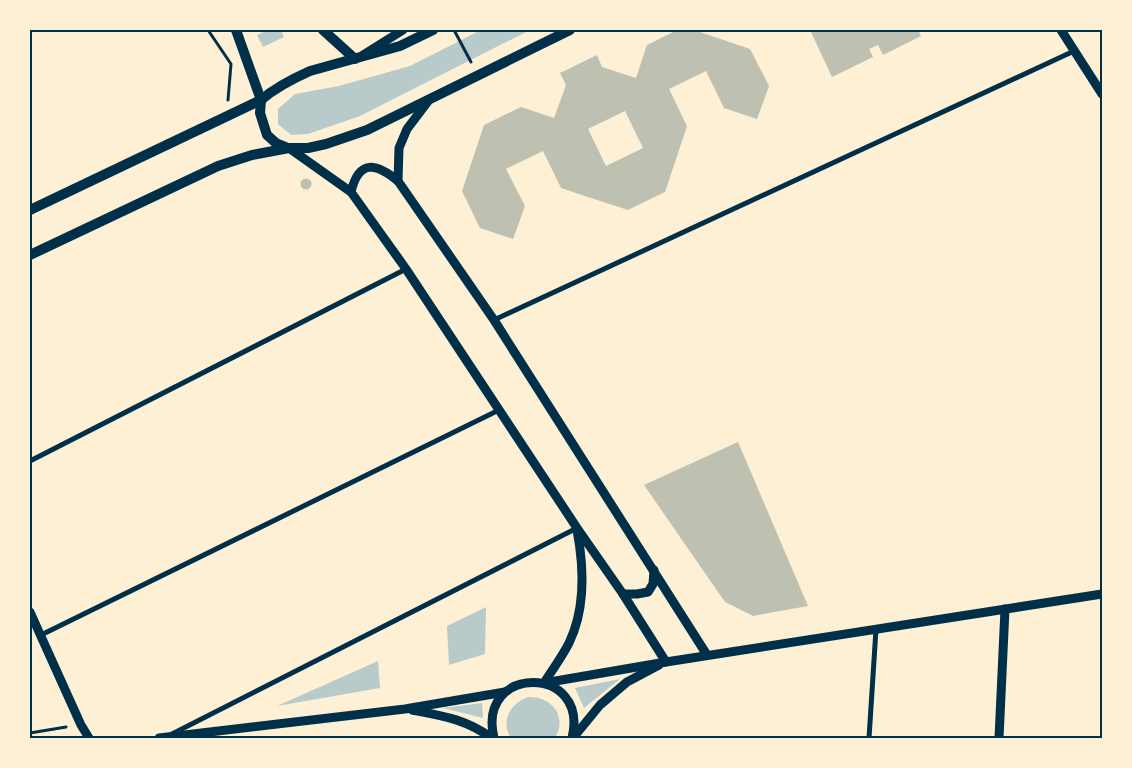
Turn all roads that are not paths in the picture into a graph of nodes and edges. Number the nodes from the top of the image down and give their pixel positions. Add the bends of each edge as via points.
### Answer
1 (236, 30) edge
2 (323, 30) edge
3 (403, 30) edge
4 (433, 30) edge
5 (570, 30) edge
6 (1061, 30) edge
7 (1074, 51) junction
8 (355, 59) junction
9 (1102, 94) edge
10 (261, 100) junction
11 (430, 100) junction
12 (289, 148) junction
13 (398, 181) junction
14 (351, 192) junction
15 (30, 210) edge
16 (30, 256) edge
17 (406, 269) junction
18 (494, 320) junction
19 (499, 410) junction
20 (30, 460) edge
21 (577, 528) junction
22 (654, 570) junction
23 (623, 594) junction
24 (1102, 594) edge
25 (1005, 609) junction
26 (30, 612) edge
27 (876, 629) junction
28 (41, 636) junction
29 (708, 655) junction
30 (666, 662) junction
31 (544, 683) junction
32 (505, 692) junction
33 (405, 709) junction
34 (89, 738) edge
35 (163, 738) edge
36 (493, 738) edge
37 (573, 738) edge
38 (868, 738) edge
39 (999, 738) edge

1 - 10 main road
2 - 8 main road
3 - 8 street
4 - 8 main road via 400,46
5 - 11 main road
6 - 7 street
7 - 9 street
7 - 18 street
8 - 10 main road via 296,77
10 - 12 main road via 260,113 267,135
10 - 15 main road
11 - 12 main road via 366,130 326,144
11 - 13 street via 407,128 399,148
12 - 14 street
12 - 16 main road via 218,166
13 - 14 street via 384,169 371,167 362,170
13 - 18 street
14 - 17 street
17 - 19 street
17 - 20 street
18 - 22 street
19 - 21 street
19 - 28 street
21 - 23 street
21 - 31 street via 582,560 579,616 569,643
21 - 35 street
22 - 23 street via 653,584 648,592
22 - 29 street
23 - 30 street
24 - 25 street
25 - 27 street
25 - 39 street
26 - 28 street
27 - 29 street
27 - 38 street
28 - 34 street
29 - 30 street
30 - 31 street
30 - 37 street via 627,682 600,705
31 - 32 street via 530,682
31 - 37 street via 568,699 574,712
32 - 33 street
32 - 36 street via 492,714
33 - 35 street
33 - 36 street via 451,717

